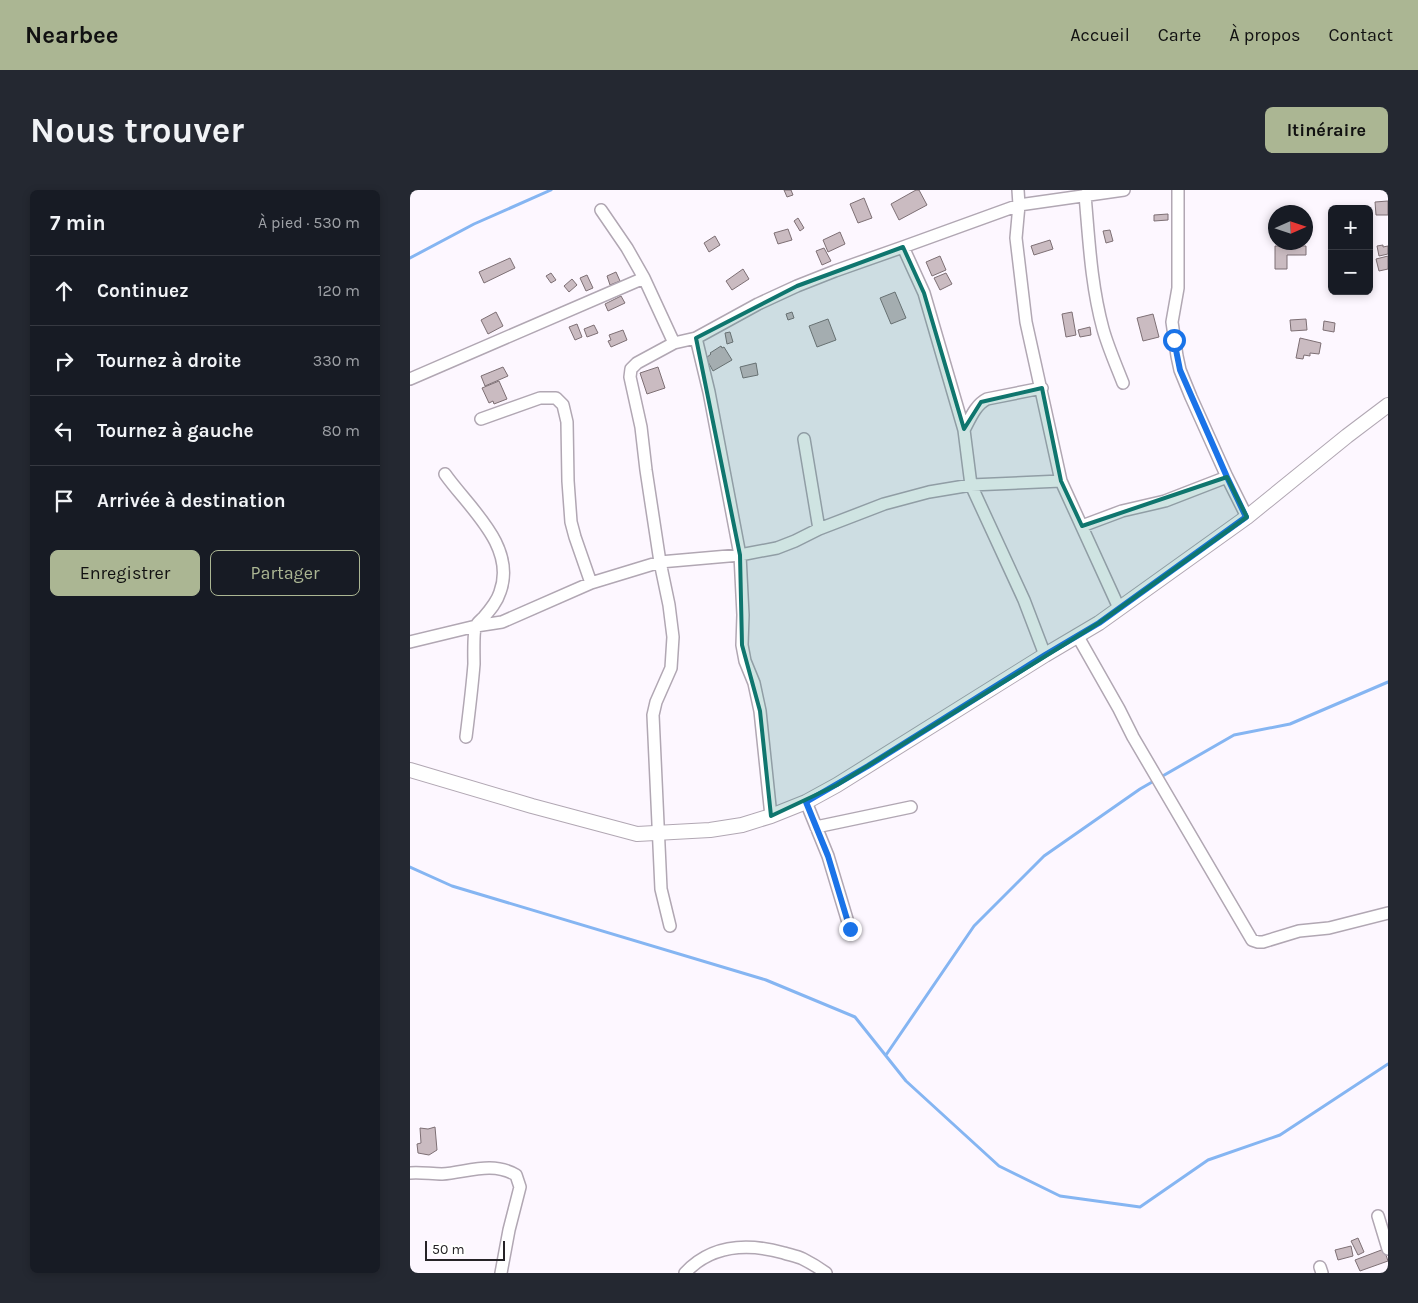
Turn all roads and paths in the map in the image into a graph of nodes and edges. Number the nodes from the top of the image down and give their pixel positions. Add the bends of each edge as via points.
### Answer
1 (1018, 190) edge
2 (1124, 190) edge
3 (1178, 190) edge
4 (1085, 195) junction
5 (1019, 205) junction
6 (601, 210) dead end
7 (903, 247) junction
8 (644, 278) junction
9 (696, 338) junction
10 (674, 343) junction
11 (410, 380) edge
12 (1123, 383) dead end
13 (1042, 388) junction
14 (1388, 405) edge
15 (481, 419) dead end
16 (964, 430) junction
17 (804, 440) dead end
18 (445, 474) dead end
19 (1227, 477) junction
20 (1061, 481) junction
21 (971, 484) junction
22 (1246, 517) junction
23 (1082, 526) junction
24 (819, 529) junction
25 (740, 556) junction
26 (660, 562) junction
27 (591, 583) junction
28 (1119, 608) junction
29 (476, 626) junction
30 (1077, 635) junction
31 (410, 642) edge
32 (1045, 655) junction
33 (466, 737) dead end
34 (410, 770) edge
35 (806, 802) junction
36 (911, 807) dead end
37 (771, 816) junction
38 (816, 827) junction
39 (658, 834) junction
40 (1388, 913) edge
41 (670, 926) dead end
42 (850, 929) dead end
43 (410, 1172) edge
44 (1378, 1216) dead end
45 (1388, 1249) edge
46 (501, 1273) edge
47 (685, 1273) edge
48 (826, 1273) edge

1 - 5 street
2 - 4 street
3 - 19 street via 1178,288 1172,322 1174,340 1180,370
4 - 5 street
4 - 12 street via 1095,291 1103,329
5 - 7 street
5 - 13 street via 1016,238 1026,322
6 - 8 street
7 - 9 street via 797,286
7 - 16 street via 924,293
8 - 10 street
8 - 11 street
9 - 10 street
9 - 25 street
10 - 26 street via 637,363 631,369 630,378 641,427
13 - 16 street via 981,402
13 - 20 street
14 - 22 street
15 - 27 street via 540,398 556,398 563,405 567,422 572,522
16 - 21 street
17 - 24 street
18 - 29 street via 486,525 502,562 504,582 499,595
19 - 22 street
19 - 23 street via 1165,501
20 - 21 street
20 - 23 street
21 - 24 street via 884,504
21 - 32 street via 1024,600
22 - 28 street
23 - 28 street
24 - 25 street via 777,548
25 - 26 street
25 - 37 street via 742,645 760,711
26 - 27 street
26 - 39 street via 673,637 671,668 653,715
27 - 29 street via 502,622
28 - 30 street
29 - 31 street
29 - 33 street
30 - 32 street
30 - 40 street via 1252,940 1264,942 1299,931 1329,928
32 - 35 street
34 - 39 street via 638,834
35 - 37 street
35 - 38 street
36 - 38 street
37 - 39 street via 742,825
38 - 42 street
39 - 41 street via 661,889
43 - 46 street via 440,1174 482,1167 507,1170 516,1175 520,1187
44 - 45 street
47 - 48 street via 714,1253 749,1246 802,1259

